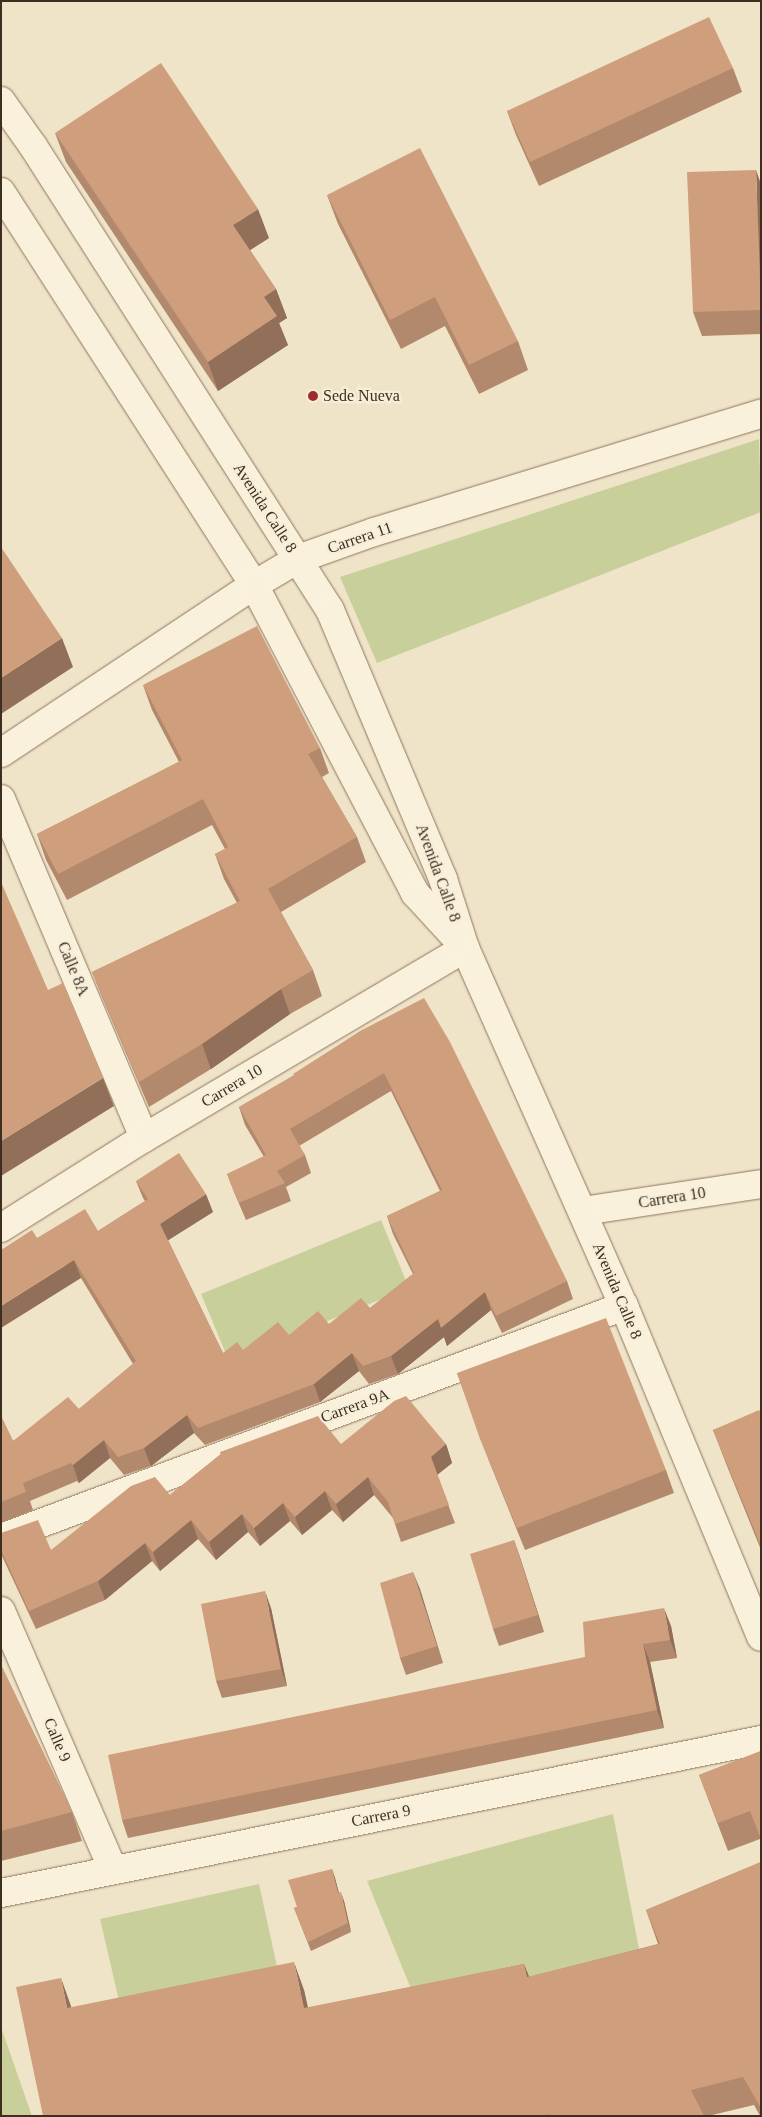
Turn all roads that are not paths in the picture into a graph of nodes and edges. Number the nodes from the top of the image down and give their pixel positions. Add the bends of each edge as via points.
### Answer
1 (1, 101) edge
2 (1, 192) edge
3 (761, 414) edge
4 (298, 560) junction
5 (254, 586) junction
6 (1, 753) edge
7 (1, 799) edge
8 (465, 948) junction
9 (144, 1138) junction
10 (761, 1184) edge
11 (583, 1211) junction
12 (1, 1228) edge
13 (624, 1306) junction
14 (1, 1538) edge
15 (1, 1611) edge
16 (761, 1637) edge
17 (761, 1740) edge
18 (113, 1870) junction
19 (1, 1893) edge

1 - 4 street, Avenida Calle 8
2 - 5 street, Avenida Calle 8
3 - 4 street, Carrera 11 via 374,532
4 - 5 street, Carrera 11
4 - 8 street, Avenida Calle 8 via 330,610 368,697 443,879
5 - 6 street, Carrera 11
5 - 8 street, Avenida Calle 8 via 415,893
7 - 9 street, Calle 8A
8 - 9 street, Carrera 10
8 - 11 street, Avenida Calle 8
9 - 12 street, Carrera 10
10 - 11 street, Carrera 10
11 - 13 street, Avenida Calle 8
13 - 14 street, Carrera 9A
13 - 16 street, Avenida Calle 8
15 - 18 street, Calle 9
17 - 18 street, Carrera 9
18 - 19 street, Carrera 9

